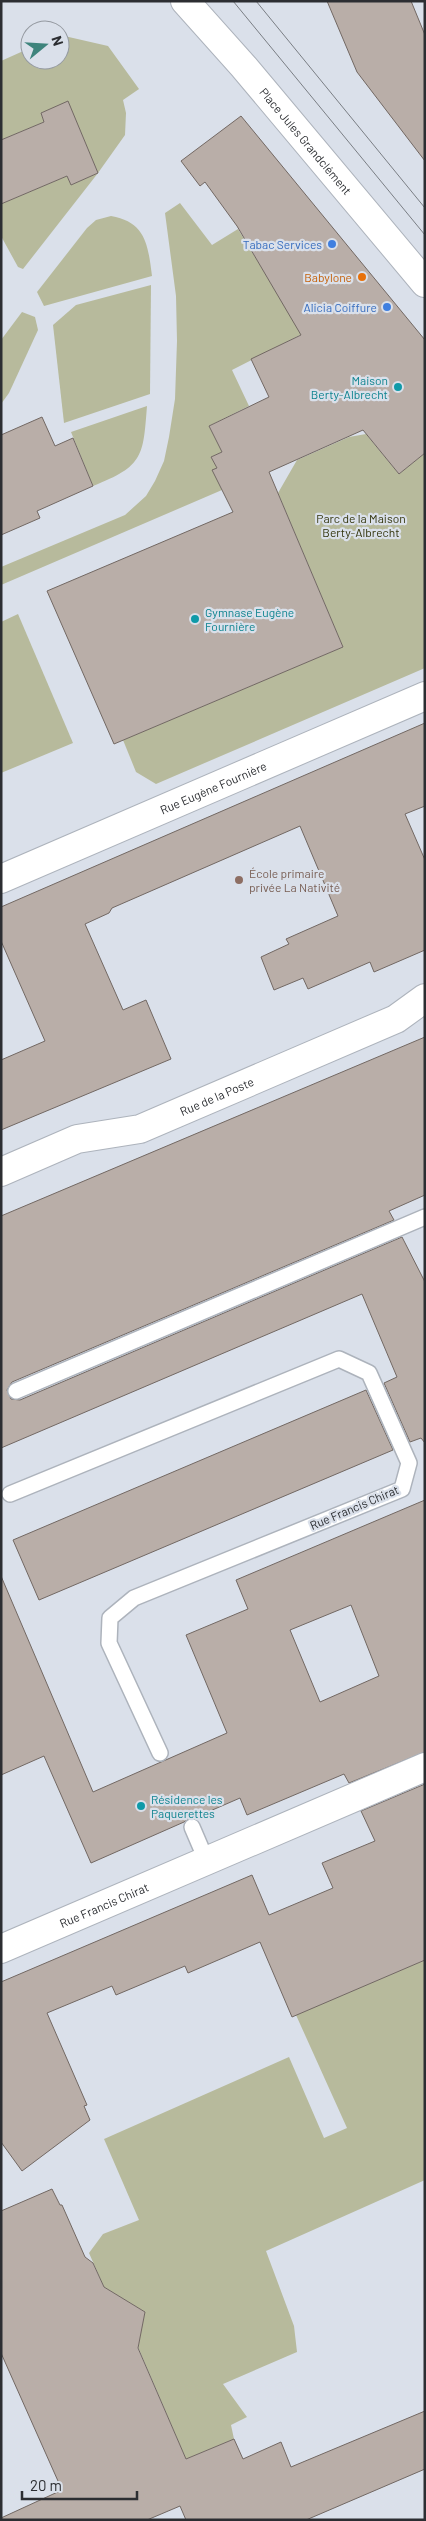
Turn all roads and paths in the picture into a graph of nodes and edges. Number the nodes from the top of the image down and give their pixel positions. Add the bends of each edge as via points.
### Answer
1 (184, 1) edge
2 (425, 283) edge
3 (425, 696) edge
4 (1, 879) edge
5 (425, 998) edge
6 (1, 1172) edge
7 (425, 1217) edge
8 (16, 1391) dead end
9 (10, 1494) dead end
10 (160, 1752) dead end
11 (425, 1767) edge
12 (192, 1827) dead end
13 (208, 1862) junction
14 (1, 1949) edge

1 - 2 street, Place Jules Grandclément via 244,67
3 - 4 street, Rue Eugène Fournière
5 - 6 street, Rue de la Poste via 396,1019 140,1129 78,1140
7 - 8 lane
9 - 10 lane, Rue Francis Chirat via 339,1359 369,1373 409,1463 402,1489 134,1598 110,1618 109,1643
11 - 13 street, Rue Francis Chirat
12 - 13 lane
13 - 14 street, Rue Francis Chirat

